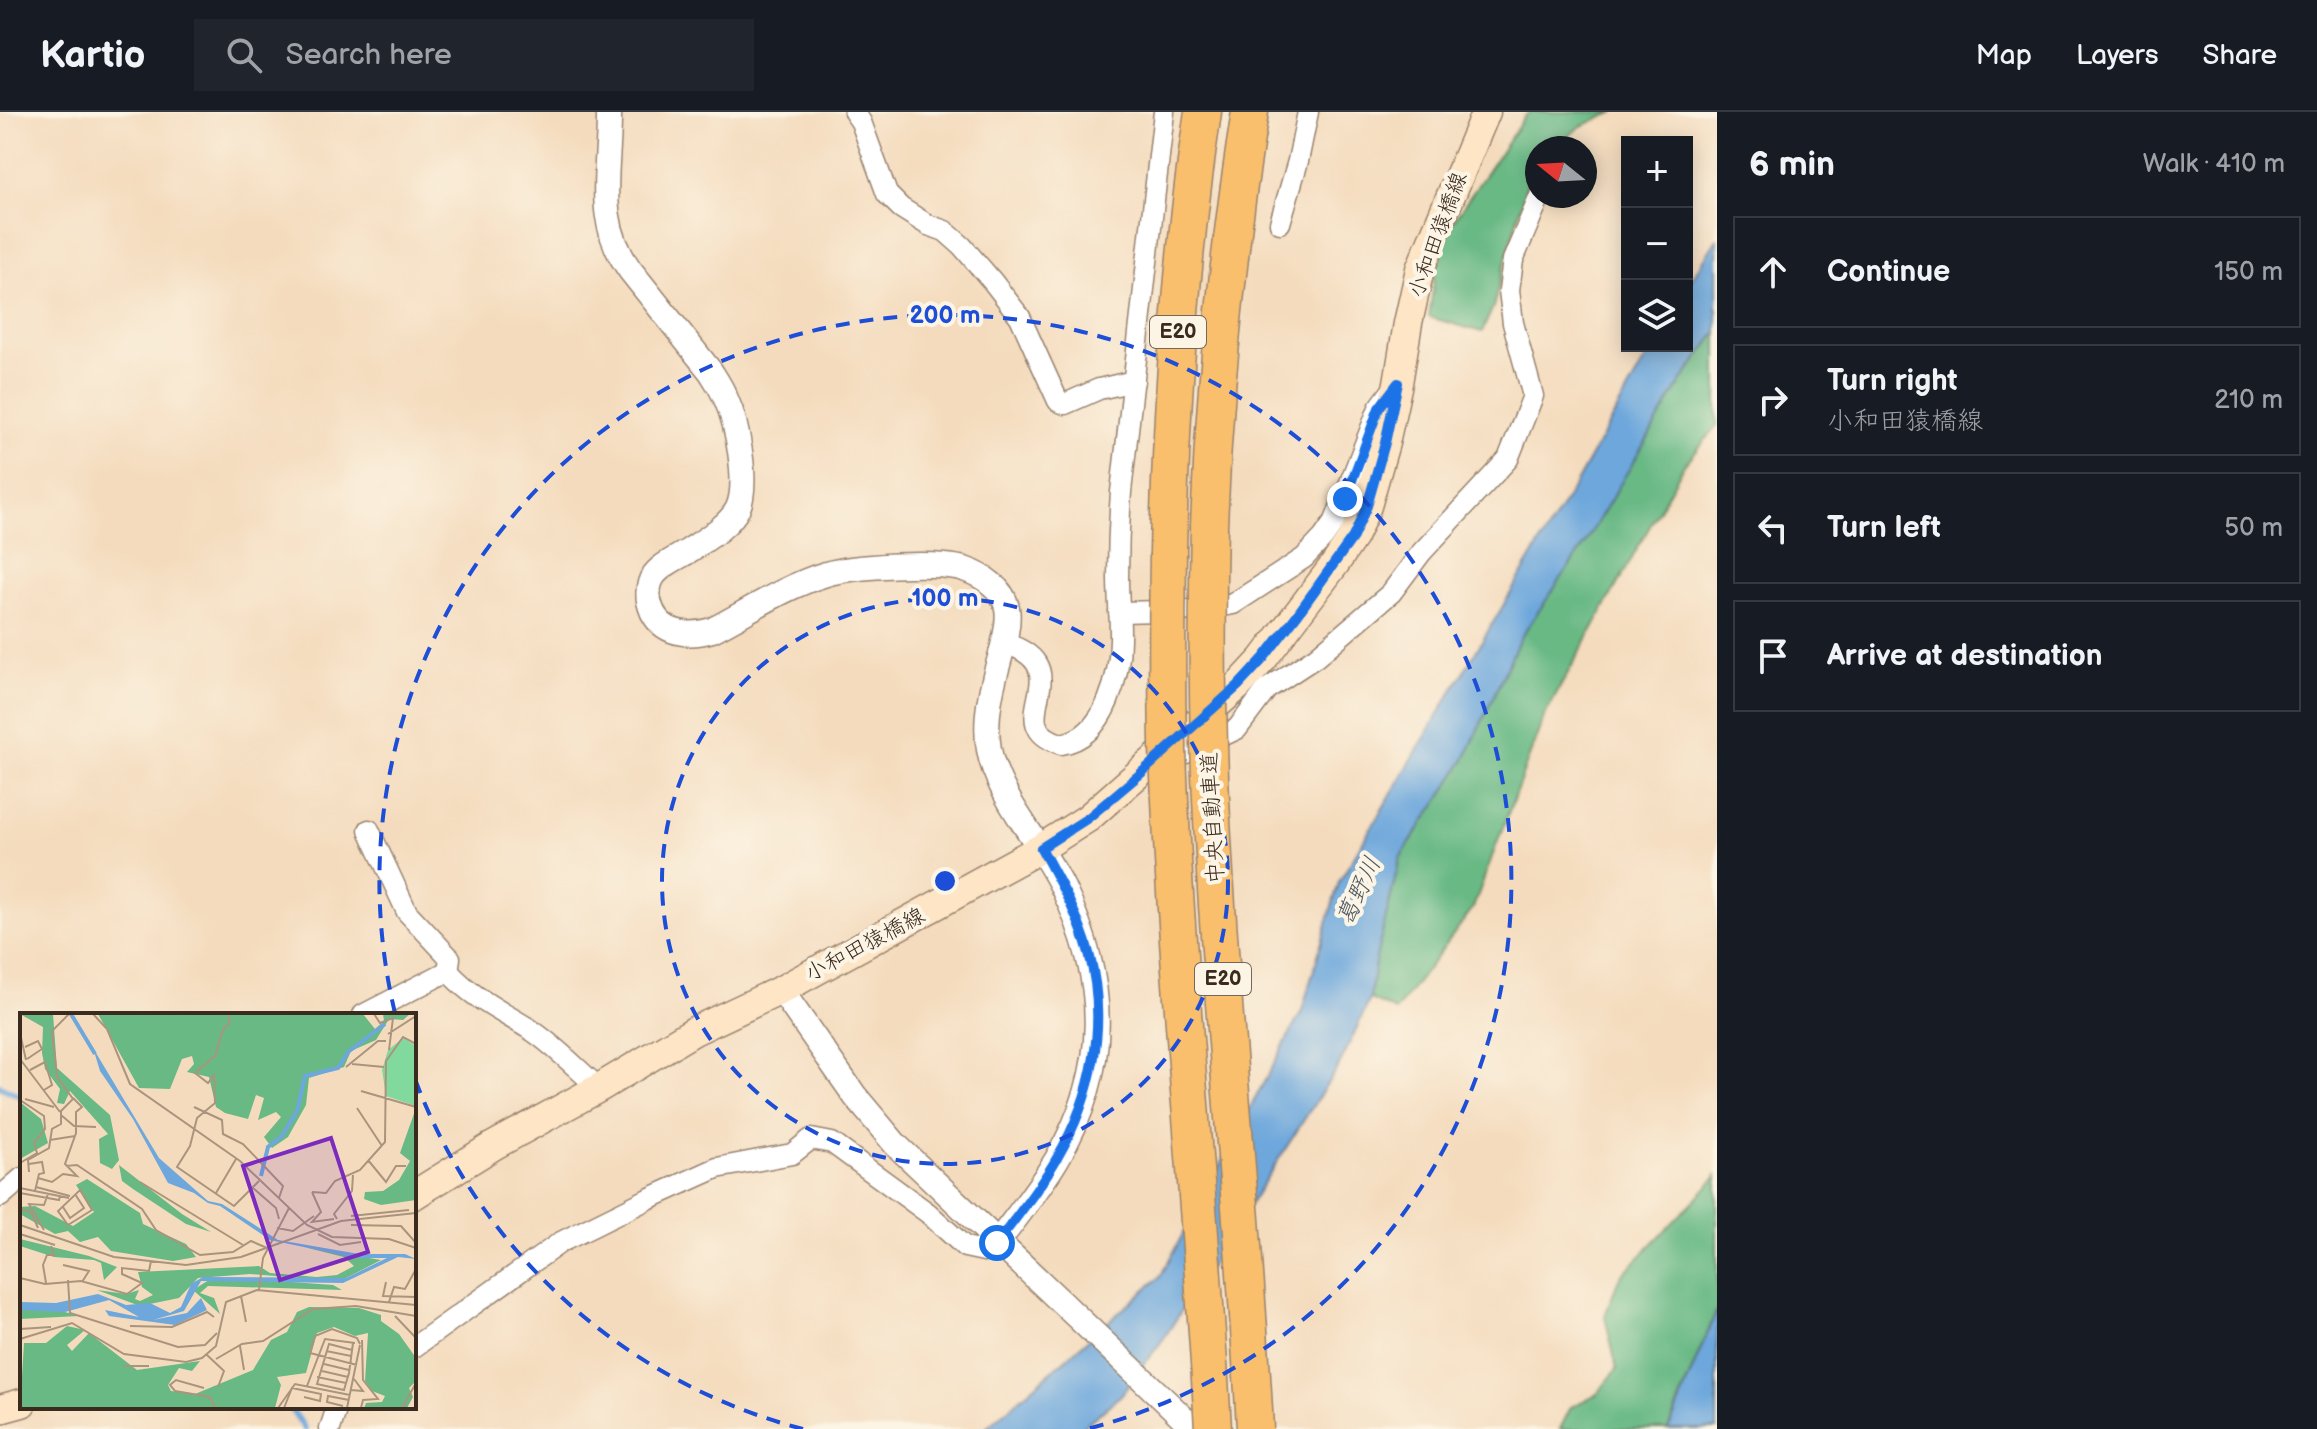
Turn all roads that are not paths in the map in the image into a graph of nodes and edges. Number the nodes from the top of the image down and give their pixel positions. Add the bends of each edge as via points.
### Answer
1 (609, 112) edge
2 (854, 112) edge
3 (1164, 112) edge
4 (1203, 112) edge
5 (1250, 112) edge
6 (1308, 112) edge
7 (1486, 112) edge
8 (1535, 208) edge
9 (1280, 223) dead end
10 (1134, 381) junction
11 (1398, 383) junction
12 (1119, 612) junction
13 (1004, 642) junction
14 (1139, 775) junction
15 (369, 830) dead end
16 (1041, 848) junction
17 (448, 971) junction
18 (781, 990) junction
19 (367, 1013) edge
20 (599, 1088) junction
21 (20, 1180) edge
22 (416, 1194) edge
23 (0, 1197) edge
24 (997, 1243) junction
25 (416, 1346) edge
26 (20, 1404) edge
27 (0, 1409) edge
28 (336, 1409) edge
29 (330, 1429) edge
30 (1195, 1429) edge
31 (1213, 1429) edge
32 (1255, 1429) edge

1 - 13 street via 606,213 613,242 719,385 733,419 743,472 741,498 731,518 656,572 650,582 651,610 658,621 680,634 703,633 828,573 954,567 978,575 1003,597
2 - 10 street via 887,194 901,208 945,231 993,282 1020,317 1058,401 1065,404
3 - 10 street
4 - 31 highway, 中央自動車道 / E20, bridge via 1178,336 1169,472 1166,666 1177,927
5 - 32 highway, 中央自動車道 / E20, bridge via 1217,377 1206,660 1218,919
6 - 9 street
7 - 11 main road, 小和田猿橋線 via 1420,269
8 - 14 street via 1513,260 1509,290 1533,396 1508,459 1391,593 1316,657 1267,689 1237,729
10 - 12 street via 1120,505
11 - 12 street via 1379,408 1335,521 1304,558 1233,604
11 - 14 main road, 小和田猿橋線 via 1367,506 1353,537 1263,659
12 - 13 street via 1118,663 1107,700 1090,730 1068,743 1050,740 1039,729 1035,712 1041,673 1030,655
13 - 16 street via 990,696 989,754 1001,788
14 - 16 main road, 小和田猿橋線 via 1088,818
15 - 17 street via 407,912 450,958
16 - 18 main road, 小和田猿橋線
16 - 24 street via 1089,953 1097,997 1097,1042 1088,1088 1068,1139
17 - 19 street
17 - 20 street via 473,995 532,1030
18 - 20 main road, 小和田猿橋線 via 694,1031
18 - 24 street via 896,1145
20 - 22 main road, 小和田猿橋線
21 - 23 street
24 - 25 street via 984,1251 965,1247 832,1143 811,1139 792,1154 717,1168 561,1242
24 - 30 street
26 - 27 main road
28 - 29 street

